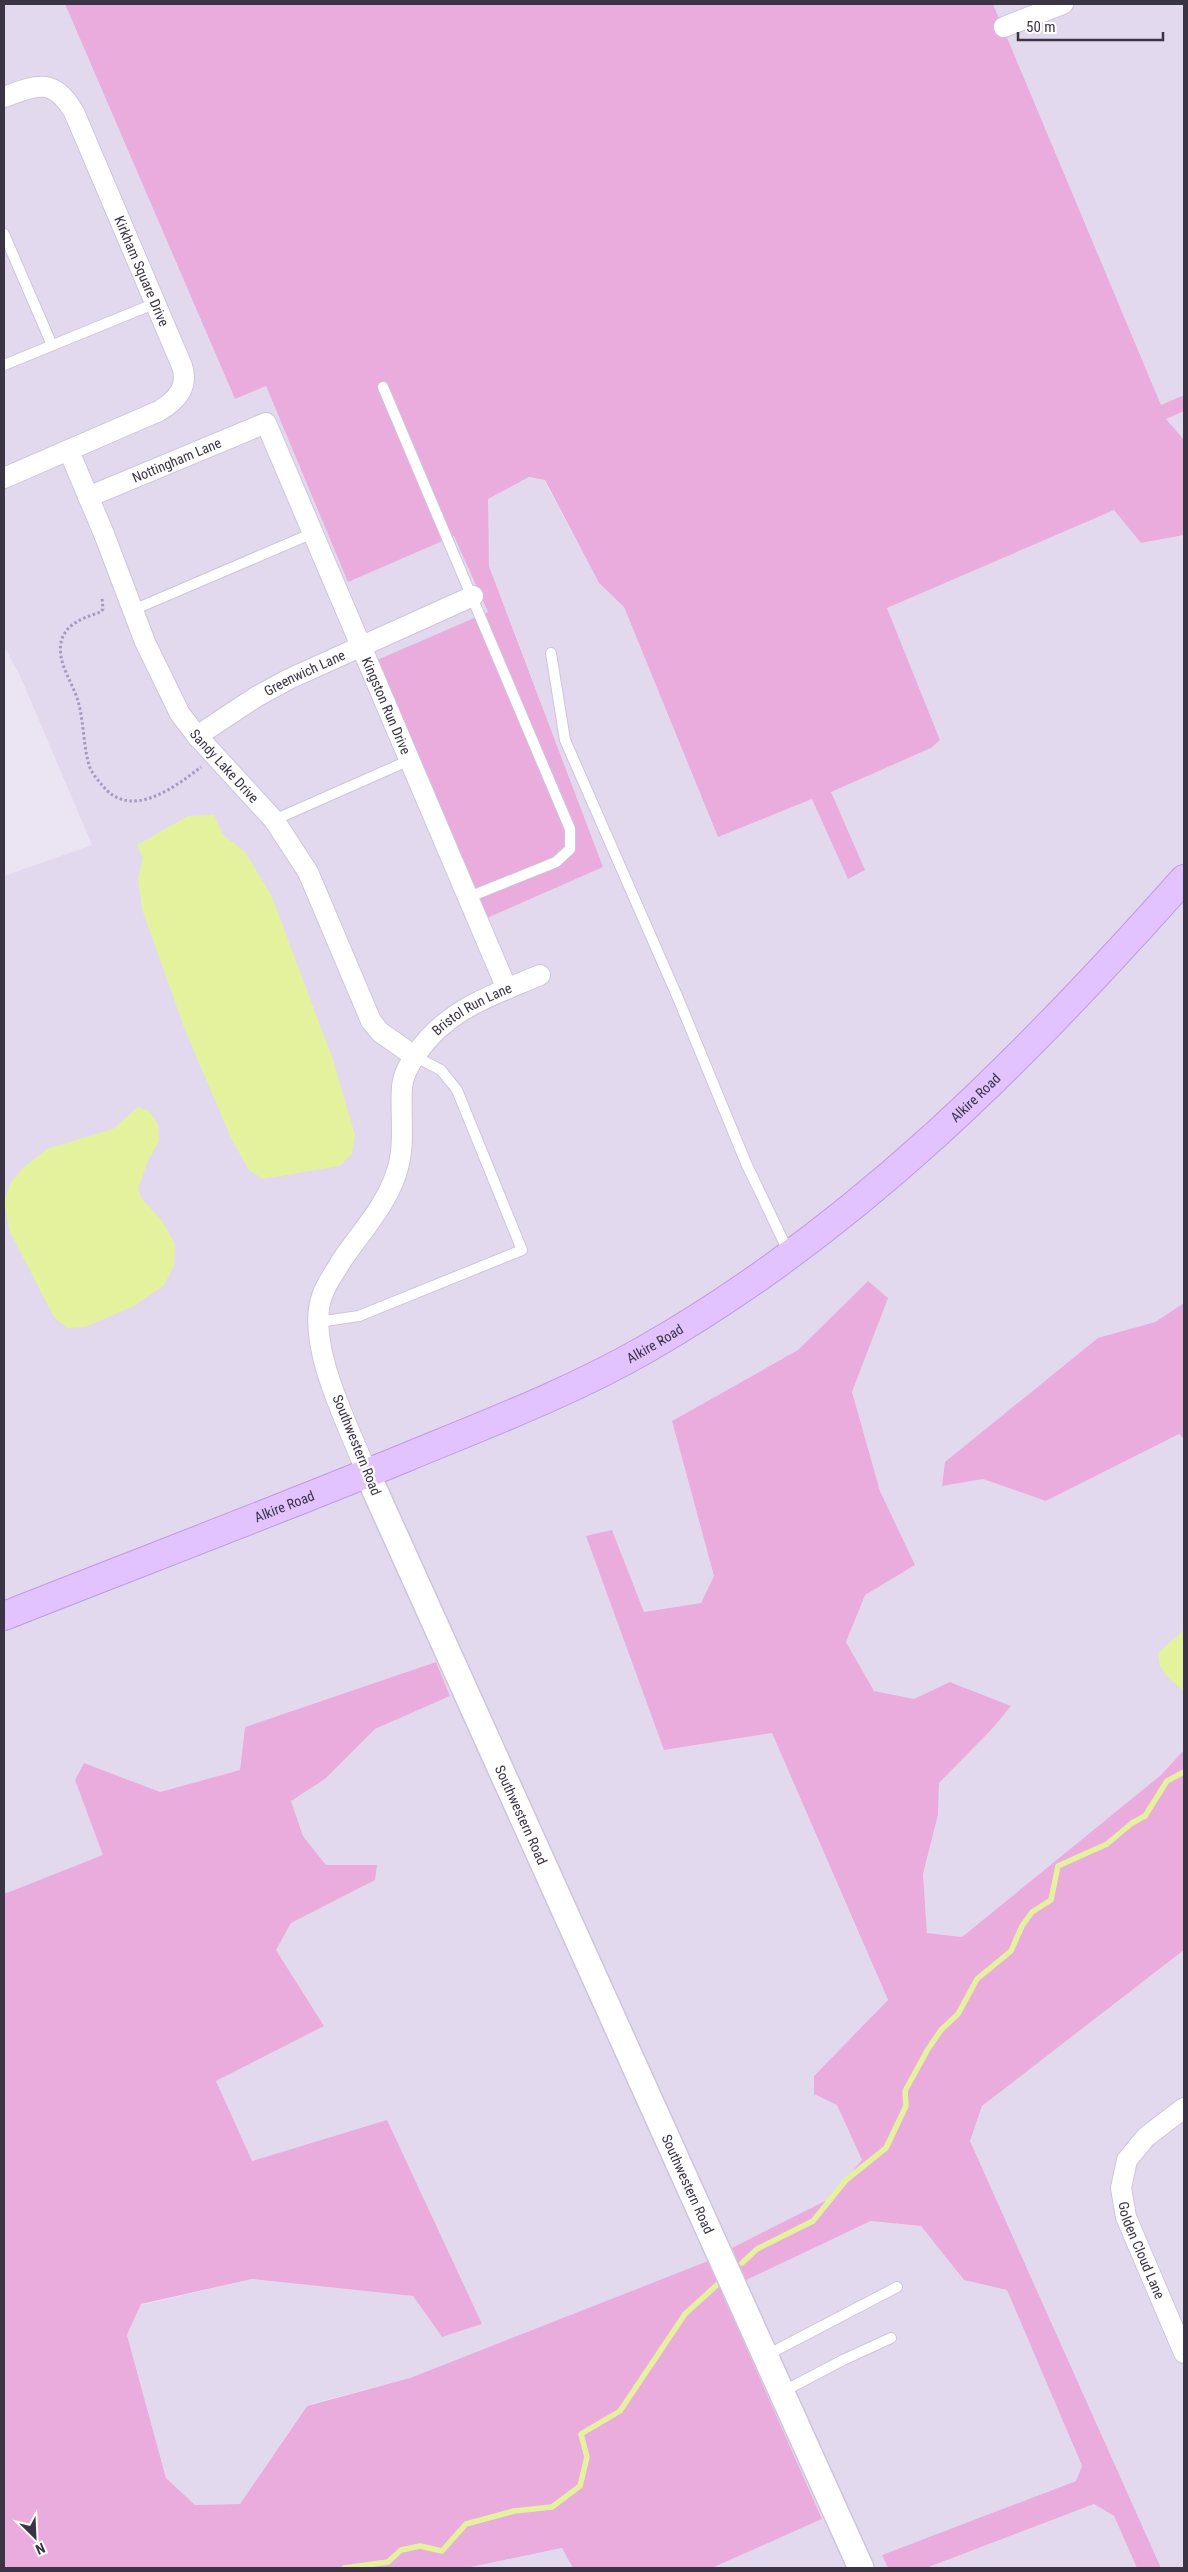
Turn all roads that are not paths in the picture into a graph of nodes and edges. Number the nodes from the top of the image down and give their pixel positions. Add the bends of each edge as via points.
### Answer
1 (1063, 4) edge
2 (1004, 28) dead end
3 (4, 97) edge
4 (4, 234) edge
5 (156, 303) junction
6 (52, 345) junction
7 (4, 365) edge
8 (383, 387) dead end
9 (266, 423) joint
10 (69, 451) junction
11 (4, 478) edge
12 (88, 497) junction
13 (313, 533) junction
14 (473, 596) junction
15 (133, 610) junction
16 (361, 646) junction
17 (551, 653) dead end
18 (197, 736) junction
19 (410, 760) junction
20 (274, 820) junction
21 (1184, 879) edge
22 (469, 897) junction
23 (540, 975) dead end
24 (507, 989) junction
25 (414, 1056) junction
26 (791, 1256) junction
27 (318, 1322) junction
28 (367, 1473) junction
29 (4, 1616) edge
30 (1184, 2108) edge
31 (897, 2287) dead end
32 (891, 2338) dead end
33 (1184, 2353) edge
34 (765, 2356) junction
35 (782, 2392) junction
36 (860, 2568) edge

1 - 2 street
3 - 5 street, Kirkham Square Drive via 46,86 63,94 74,112
4 - 6 lane
5 - 6 lane
5 - 10 street, Kirkham Square Drive via 185,374 182,390 159,411
6 - 7 lane
8 - 14 lane
9 - 12 street, Nottingham Lane
9 - 13 street, Kingston Run Drive
10 - 11 street, Kirkham Square Drive
10 - 12 street, Sandy Lake Drive
12 - 15 street, Sandy Lake Drive
13 - 15 lane
13 - 16 street, Kingston Run Drive
14 - 16 street, Greenwich Lane
14 - 22 lane via 570,829 570,849 556,862
15 - 18 street, Sandy Lake Drive via 180,714
16 - 18 street, Greenwich Lane via 256,696
16 - 19 street, Kingston Run Drive
17 - 26 lane via 565,740 746,1163
18 - 20 street, Sandy Lake Drive
19 - 20 lane
19 - 22 street, Kingston Run Drive
20 - 25 street, Sandy Lake Drive via 308,872 371,1021 380,1032
21 - 26 main road, Alkire Road via 990,1086 880,1184
22 - 24 street, Kingston Run Drive
23 - 24 street, Bristol Run Lane
24 - 25 street, Bristol Run Lane via 446,1020
25 - 27 street, Southwestern Road via 402,1086 401,1150 397,1172 388,1195 332,1277 322,1297
25 - 27 lane via 441,1070 457,1090 522,1250 359,1316
26 - 28 main road, Alkire Road via 698,1318 614,1367
27 - 28 street, Southwestern Road via 320,1350
28 - 29 main road, Alkire Road
28 - 34 street, Southwestern Road
30 - 33 street, Golden Cloud Lane via 1146,2137 1127,2160 1120,2188 1126,2217
31 - 34 lane
32 - 35 lane
34 - 35 street, Southwestern Road
35 - 36 street, Southwestern Road

